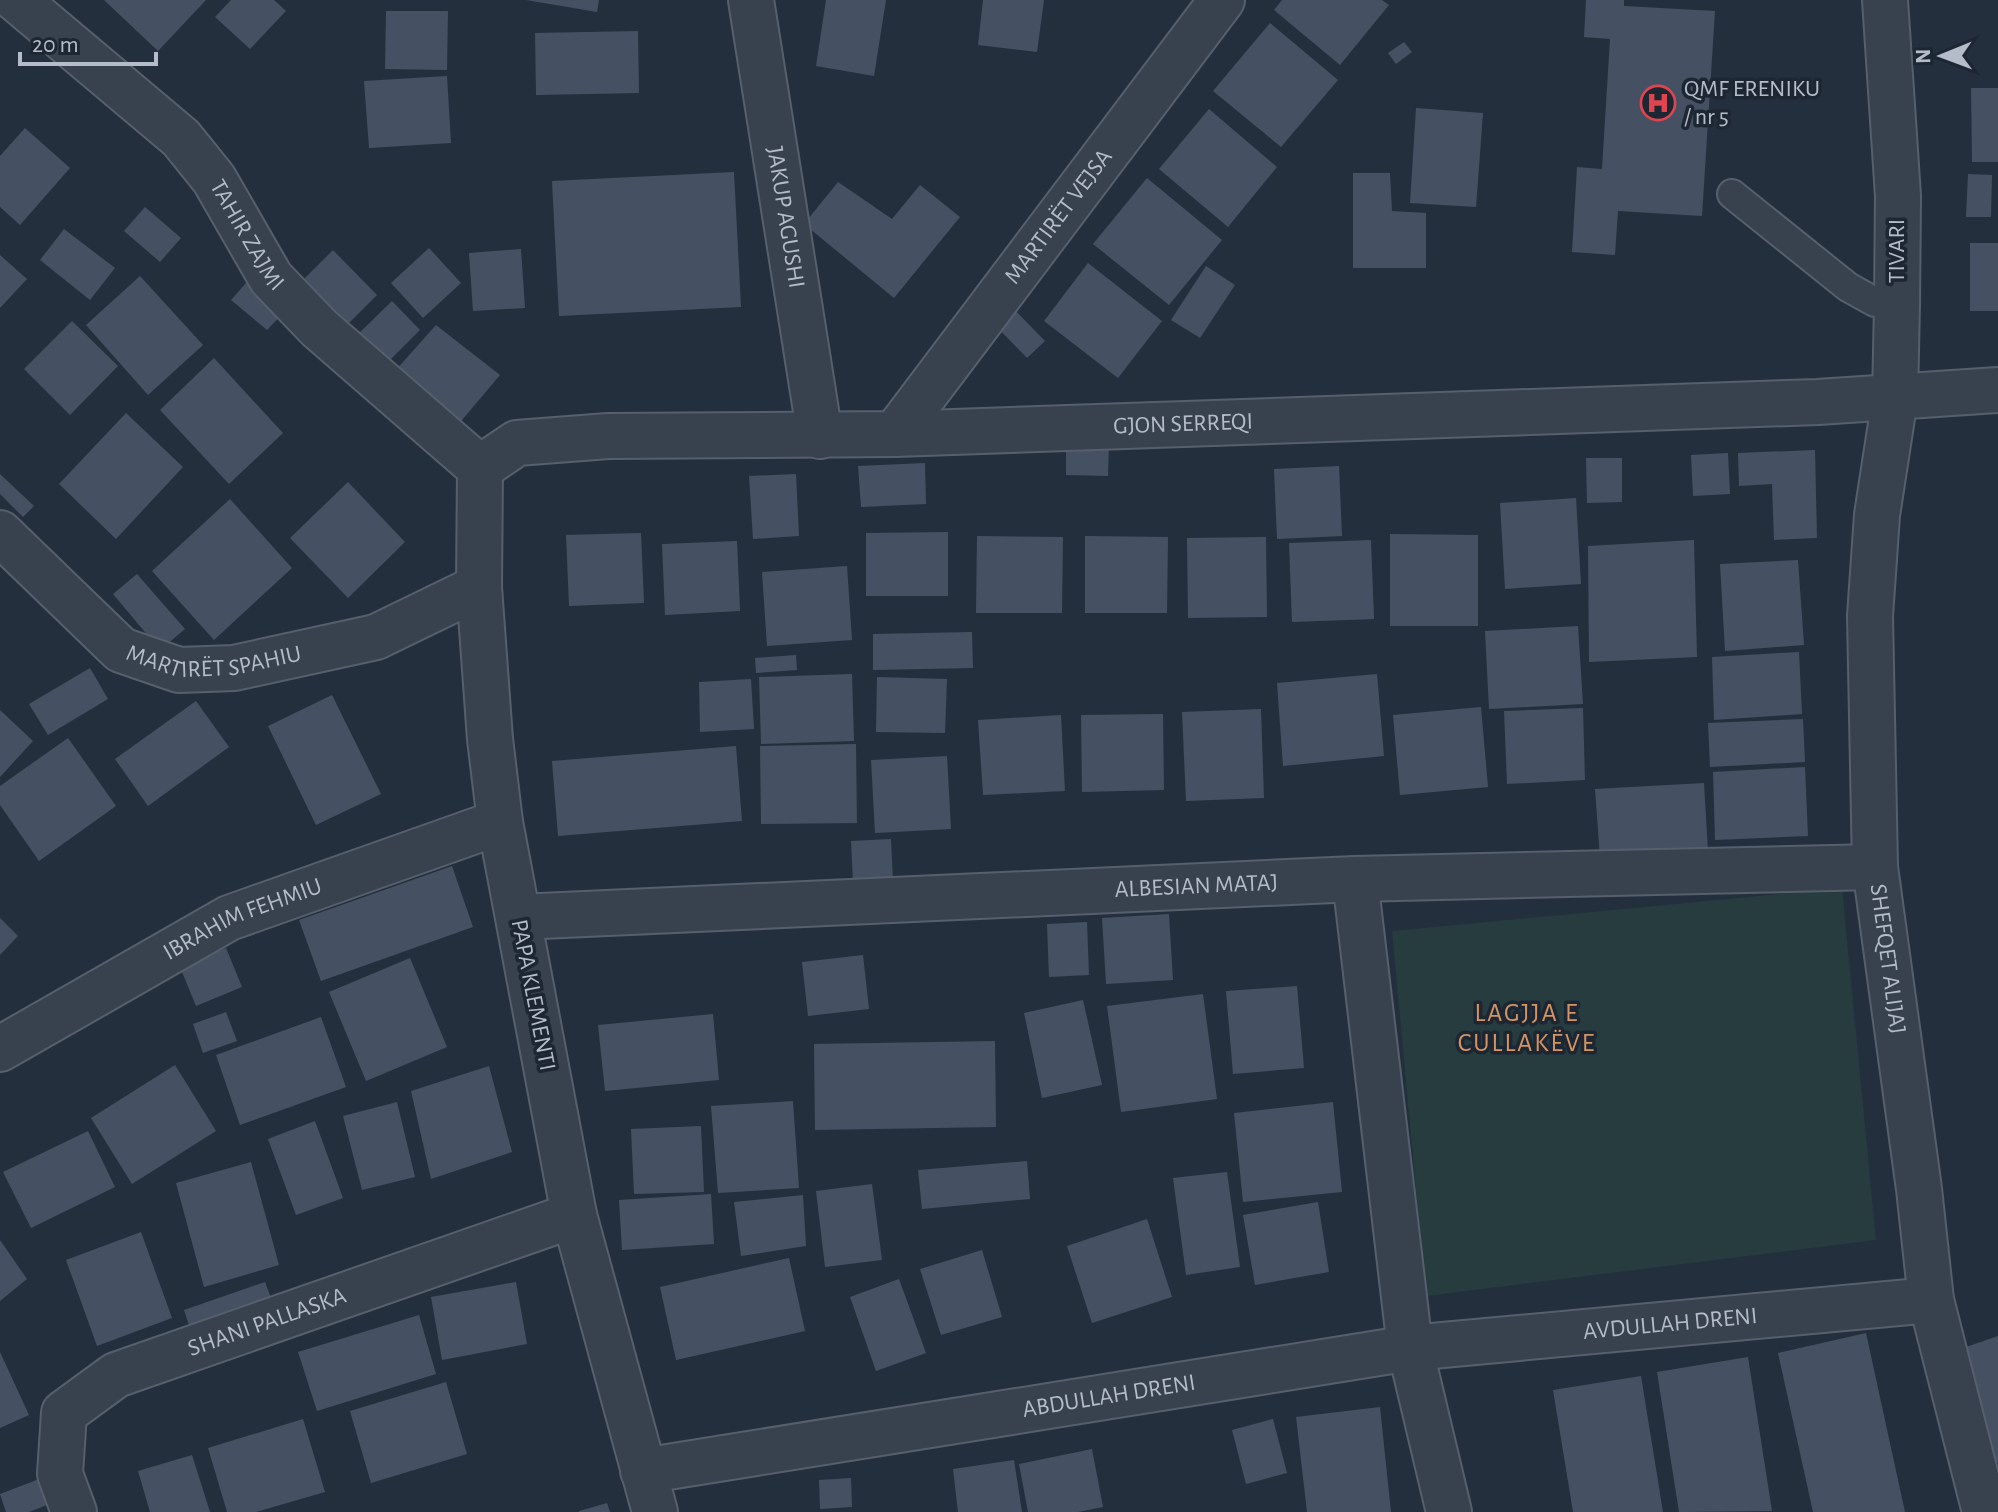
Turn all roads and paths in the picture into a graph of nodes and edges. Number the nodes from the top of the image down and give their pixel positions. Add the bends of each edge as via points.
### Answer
1 (17, 0) edge
2 (751, 0) edge
3 (1222, 0) edge
4 (1885, 0) edge
5 (1732, 194) dead end
6 (1897, 305) junction
7 (1998, 390) edge
8 (1895, 398) junction
9 (895, 434) junction
10 (820, 436) junction
11 (480, 468) junction
12 (0, 533) edge
13 (479, 587) junction
14 (500, 822) junction
15 (1875, 867) junction
16 (1355, 879) junction
17 (519, 917) junction
18 (0, 1049) edge
19 (574, 1215) junction
20 (1931, 1300) junction
21 (1410, 1348) junction
22 (643, 1471) junction
23 (74, 1512) edge
24 (655, 1512) edge
25 (1449, 1512) edge
26 (1985, 1512) edge

1 - 11 street, TAHIR ZAJMI via 181,138 214,179 271,278 319,328
2 - 10 street, JAKUP AGUSHI
3 - 9 street, MARTIRËT VEJSA
4 - 6 street, TIVARI via 1898,196
5 - 6 lane via 1848,287 1875,302
6 - 8 street, TIVARI
7 - 8 street
8 - 9 street, GJON SERREQI
8 - 15 street, SHEFQET ALIJAJ via 1877,515 1870,616
9 - 10 street, GJON SERREQI
10 - 11 street, GJON SERREQI via 608,436 517,443
11 - 13 street, PAPA KLEMENTI
12 - 13 street, MARTIRËT SPAHIU via 121,650 179,670 234,668 376,637
13 - 14 street, PAPA KLEMENTI
14 - 17 street, PAPA KLEMENTI
14 - 18 street, IBRAHIM FEHMIU via 229,918
15 - 16 street, ALBESIAN MATAJ
15 - 20 street, SHEFQET ALIJAJ
16 - 17 street, ALBESIAN MATAJ
16 - 21 street
17 - 19 street, PAPA KLEMENTI
19 - 22 street, PAPA KLEMENTI
19 - 23 street, SHANI PALLASKA via 116,1375 64,1413 60,1474
20 - 21 street, AVDULLAH DRENI
20 - 26 street, SHEFQET ALIJAJ
21 - 22 street, ABDULLAH DRENI
21 - 25 street
22 - 24 street, PAPA KLEMENTI

